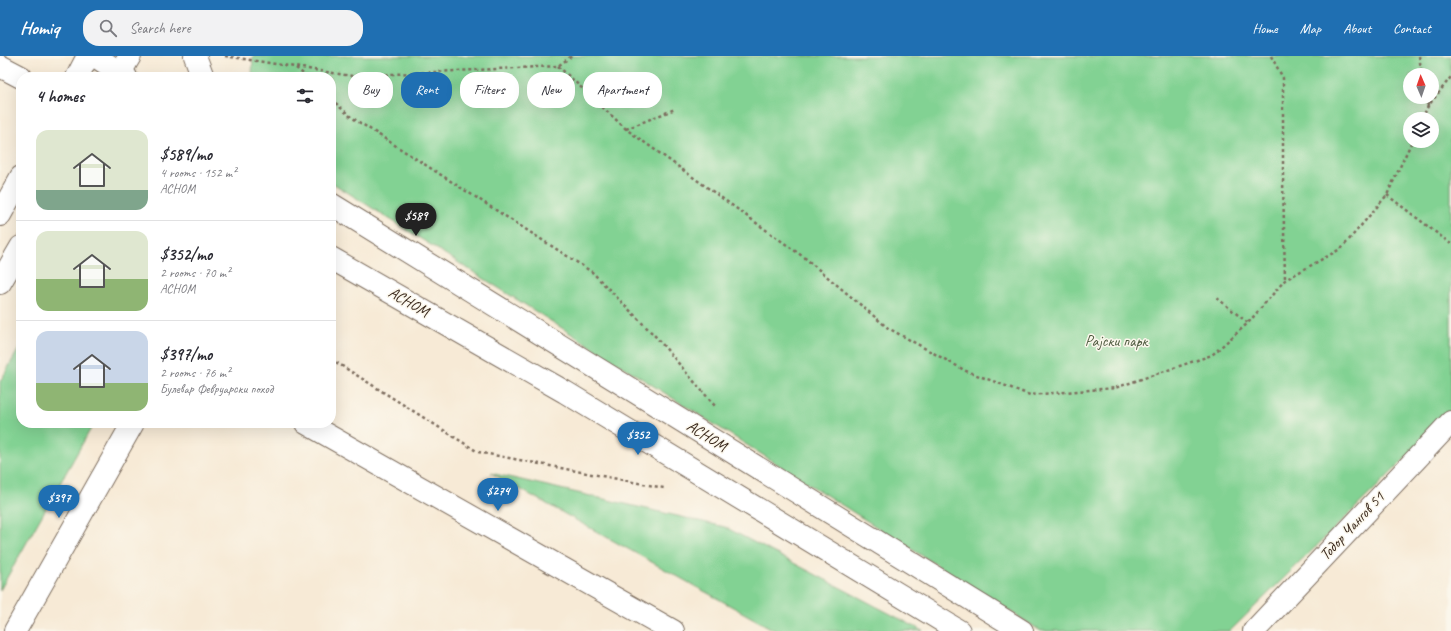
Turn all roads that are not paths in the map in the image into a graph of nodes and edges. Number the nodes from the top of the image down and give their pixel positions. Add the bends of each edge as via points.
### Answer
1 (88, 56) edge
2 (95, 56) edge
3 (195, 56) edge
4 (0, 66) edge
5 (123, 71) edge
6 (80, 72) edge
7 (201, 72) edge
8 (16, 74) edge
9 (16, 184) edge
10 (1, 205) edge
11 (336, 207) edge
12 (16, 256) edge
13 (336, 261) edge
14 (16, 265) edge
15 (0, 283) edge
16 (1451, 422) edge
17 (130, 428) edge
18 (315, 428) edge
19 (15, 631) edge
20 (673, 631) edge
21 (959, 631) edge
22 (1022, 631) edge
23 (1254, 631) edge

1 - 6 street
2 - 5 street
3 - 7 street
4 - 8 street
9 - 10 street
11 - 22 street, АСНОМ
12 - 15 street
13 - 21 street, АСНОМ via 565,392
14 - 15 street
16 - 23 street, Тодор Чангов 51
17 - 19 street
18 - 20 street

